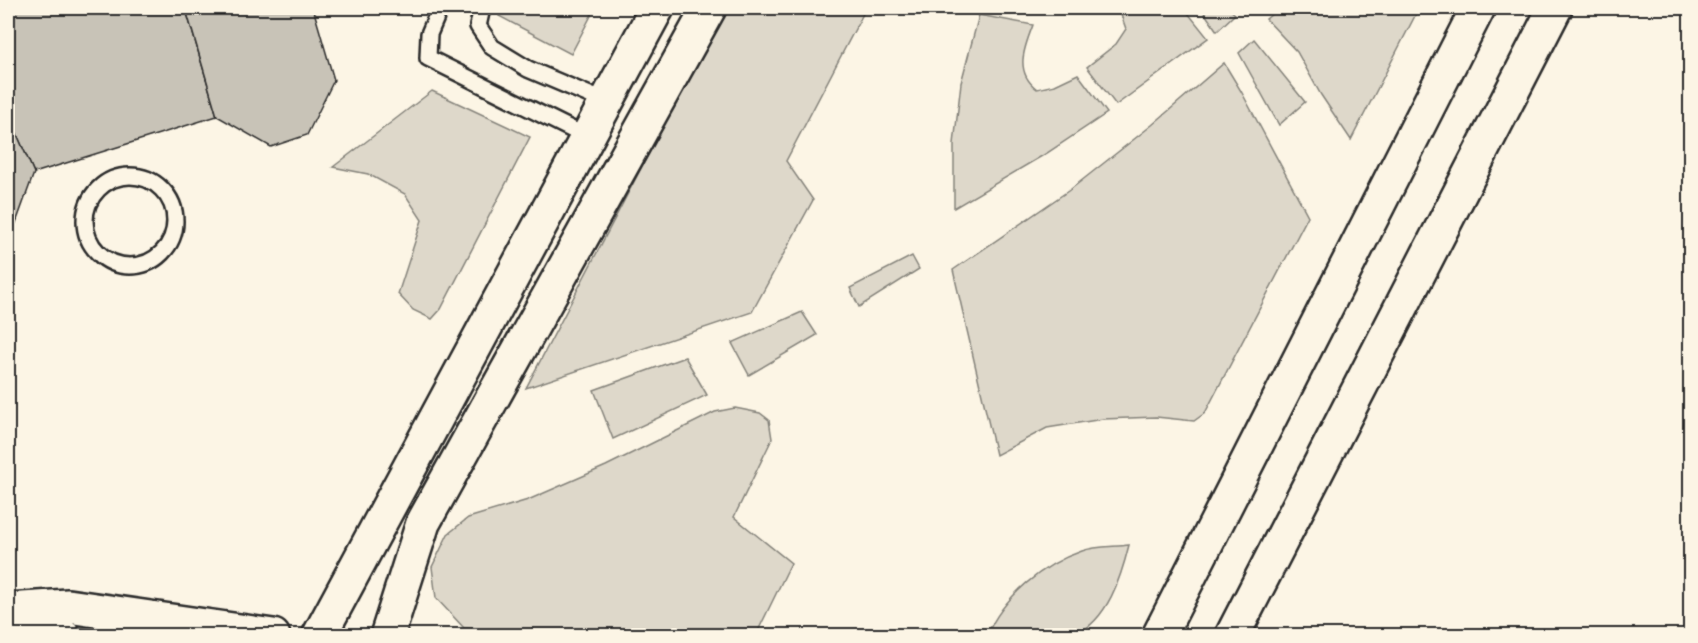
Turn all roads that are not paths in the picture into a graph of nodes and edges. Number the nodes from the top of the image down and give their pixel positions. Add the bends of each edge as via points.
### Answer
1 (440, 8) edge
2 (482, 8) edge
3 (657, 8) edge
4 (710, 8) edge
5 (1478, 8) edge
6 (1555, 8) edge
7 (606, 102) junction
8 (587, 137) junction
9 (175, 228) joint
10 (8, 610) edge
11 (8, 617) edge
12 (63, 636) edge
13 (273, 636) edge
14 (319, 636) edge
15 (387, 636) edge
16 (1160, 636) edge
17 (1232, 636) edge

1 - 8 lane via 429,34 428,58
2 - 7 lane via 478,26 492,47 528,69
3 - 7 street
4 - 15 street via 423,523
5 - 16 street
6 - 17 street
7 - 8 street
8 - 14 street
9 - 9 lane via 170,198 147,179 118,177 94,193 87,206 87,235 104,258 118,265 133,267 161,255
10 - 13 street via 68,606
11 - 12 street

